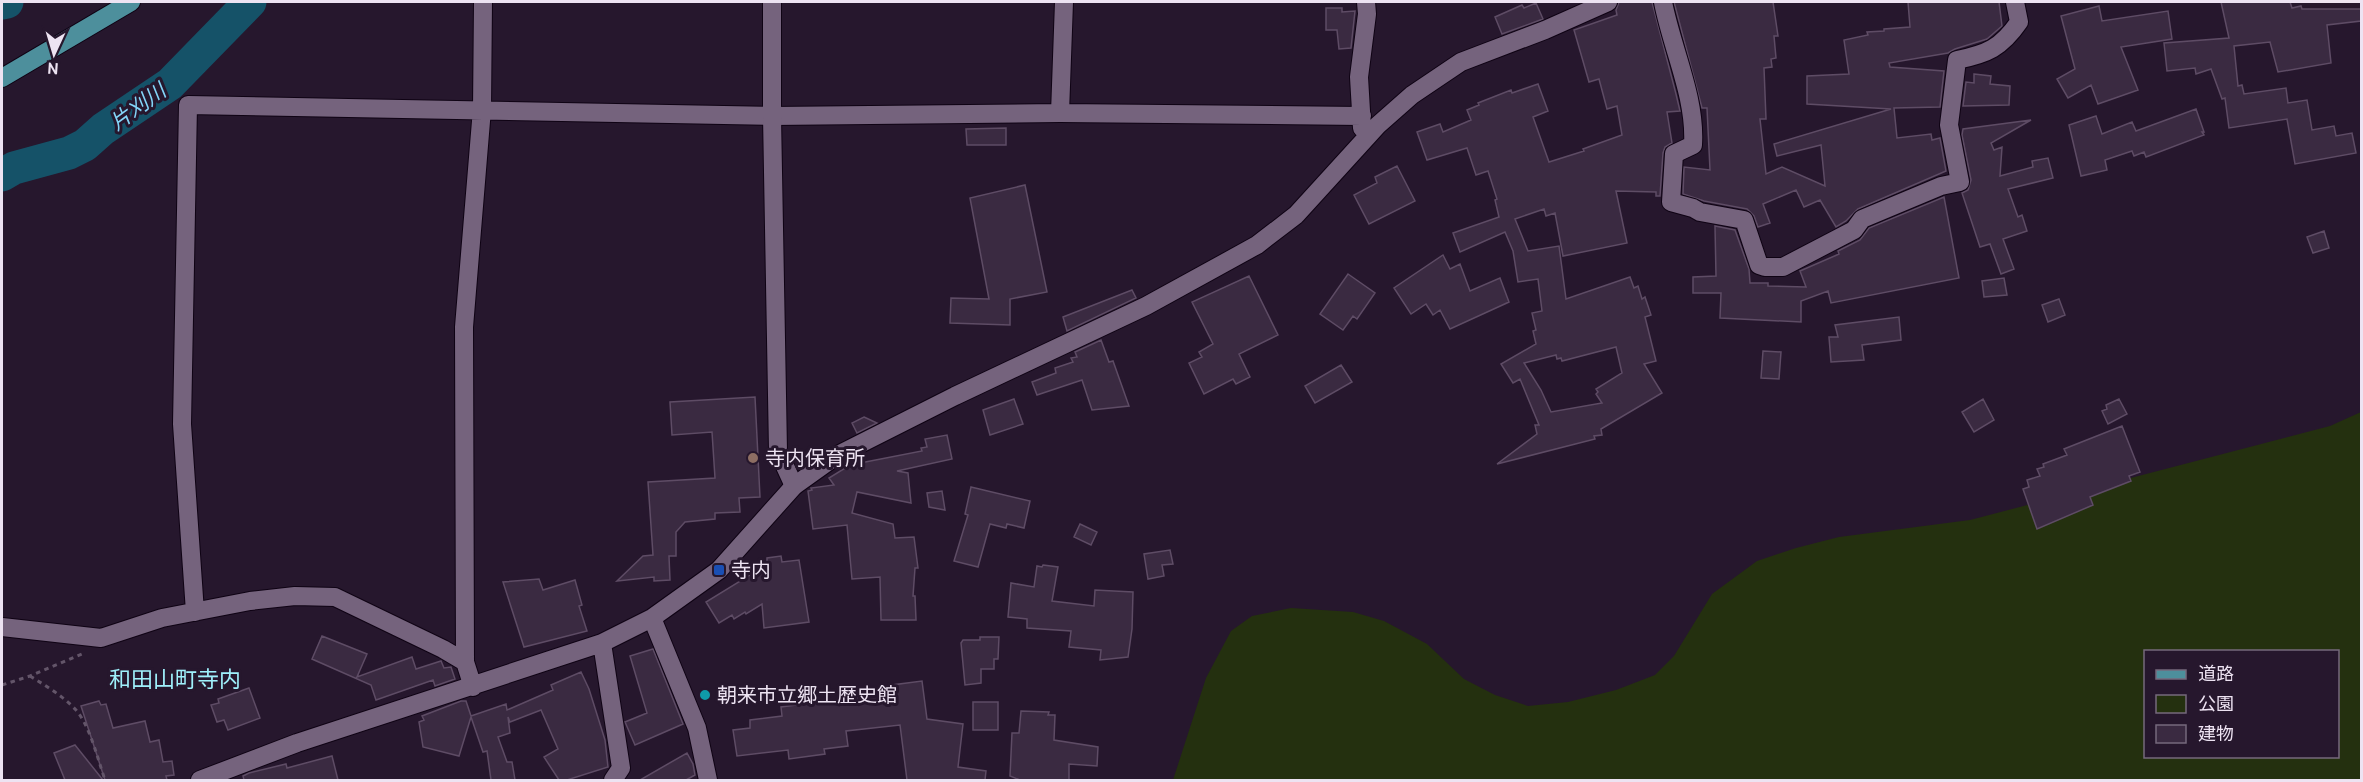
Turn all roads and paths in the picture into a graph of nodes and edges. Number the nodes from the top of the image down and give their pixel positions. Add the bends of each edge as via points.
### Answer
1 (131, 2) edge
2 (483, 2) edge
3 (772, 2) edge
4 (1064, 2) edge
5 (1366, 2) edge
6 (1608, 2) edge
7 (1663, 2) edge
8 (2015, 2) edge
9 (2, 78) edge
10 (482, 109) junction
11 (1060, 113) junction
12 (772, 116) junction
13 (1362, 116) junction
14 (1363, 142) junction
15 (794, 486) junction
16 (195, 612) junction
17 (652, 618) junction
18 (2, 627) edge
19 (101, 638) junction
20 (602, 642) junction
21 (465, 662) junction
22 (30, 676) junction
23 (2, 685) edge
24 (473, 687) junction
25 (105, 780) edge
26 (200, 780) edge
27 (613, 780) edge
28 (708, 780) edge

1 - 9 main road
2 - 10 street
3 - 12 street
4 - 11 street
5 - 13 street via 1359,76
6 - 14 street via 1461,62 1412,95
7 - 8 street via 1694,124 1693,145 1674,154 1671,202 1700,212 1744,219 1759,265 1765,267 1783,267 1854,230 1862,219 1960,182 1949,125 1957,60 1995,49 2007,39 2019,22
10 - 12 street
10 - 16 street via 188,105 182,424
10 - 21 street via 464,327
11 - 12 street
11 - 13 street
12 - 15 street via 778,451
13 - 14 street
14 - 15 street via 1296,214 1257,245 1146,306 836,456
15 - 17 street via 719,570
16 - 19 street via 162,618
16 - 21 street via 295,596 335,597
17 - 20 street
17 - 28 street via 697,728
18 - 19 street
19 - 22 path via 90,650
20 - 24 street
20 - 27 street via 621,768
21 - 24 street
22 - 23 path
22 - 25 path via 78,712
24 - 26 street via 307,740

